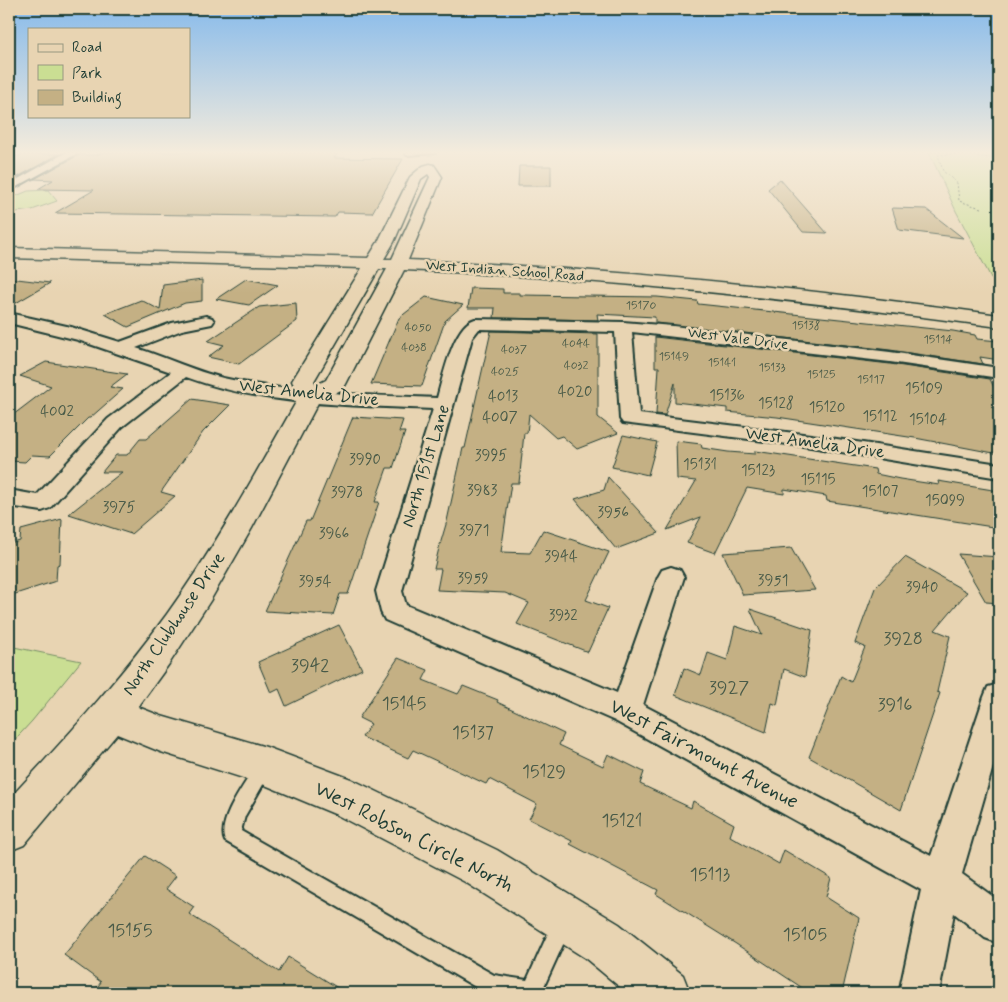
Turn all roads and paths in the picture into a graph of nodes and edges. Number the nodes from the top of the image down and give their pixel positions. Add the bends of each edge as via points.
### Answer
1 (405, 199) edge
2 (427, 199) edge
3 (959, 199) edge
4 (981, 208) dead end
5 (9, 241) edge
6 (9, 253) edge
7 (377, 256) junction
8 (400, 257) junction
9 (999, 305) edge
10 (9, 318) edge
11 (342, 318) junction
12 (370, 319) junction
13 (206, 321) dead end
14 (999, 321) edge
15 (475, 324) joint
16 (623, 327) junction
17 (120, 348) junction
18 (183, 371) junction
19 (999, 373) edge
20 (310, 397) junction
21 (445, 404) junction
22 (999, 471) edge
23 (9, 498) edge
24 (671, 577) dead end
25 (394, 612) joint
26 (999, 698) edge
27 (626, 711) junction
28 (111, 714) junction
29 (266, 766) junction
30 (9, 830) edge
31 (941, 881) junction
32 (564, 918) junction
33 (999, 924) edge
34 (665, 993) edge
35 (919, 993) edge

1 - 7 main road
2 - 8 main road
3 - 4 path
5 - 7 main road, West Indian School Road
6 - 7 main road, West Indian School Road
7 - 8 main road, West Indian School Road
7 - 11 main road
8 - 9 main road, West Indian School Road via 522,257 848,286
8 - 12 main road
8 - 14 main road, West Indian School Road via 833,300
10 - 17 street, West Amelia Drive
11 - 12 main road
11 - 20 main road via 304,381
12 - 20 main road via 335,384
13 - 17 street via 178,326
15 - 16 street, West Vale Drive
15 - 21 street, North 151st Lane via 464,337
16 - 19 street, West Vale Drive
16 - 22 street, West Amelia Drive via 630,419 811,441
17 - 18 street, West Amelia Drive
18 - 20 street, West Amelia Drive via 257,390
18 - 23 street via 115,423 42,503
20 - 21 street, West Amelia Drive
20 - 28 main road, North Clubhouse Drive via 215,566 158,652
21 - 25 street, North 151st Lane via 389,591
24 - 27 street
25 - 27 street, West Fairmount Avenue
26 - 31 street
27 - 31 street, West Fairmount Avenue
28 - 29 main road, West Robson Circle North via 161,734
28 - 30 main road, North Clubhouse Drive
29 - 32 main road, West Robson Circle North via 351,800 395,822 481,866
29 - 32 lane via 237,813 231,835 491,985 532,991
31 - 33 street, West Fairmount Avenue
31 - 35 street
32 - 34 main road, West Robson Circle North via 602,942

